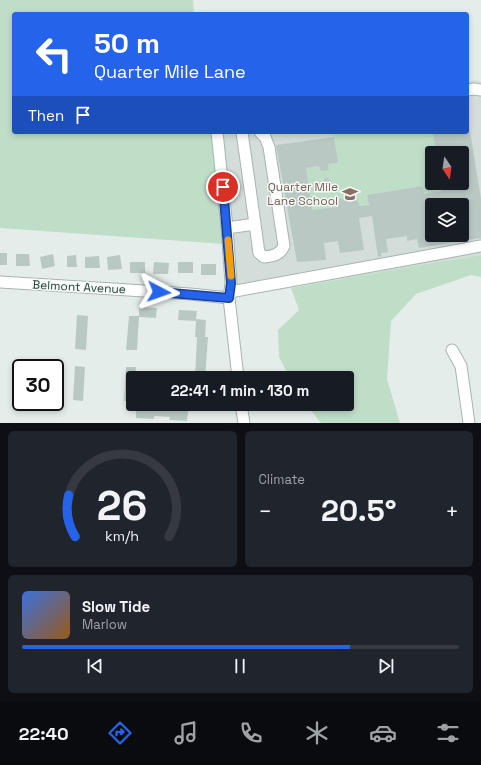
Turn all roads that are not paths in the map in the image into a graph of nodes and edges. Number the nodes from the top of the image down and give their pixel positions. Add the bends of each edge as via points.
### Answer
1 (469, 90) edge
2 (481, 90) edge
3 (217, 134) edge
4 (242, 134) edge
5 (262, 134) edge
6 (255, 224) junction
7 (227, 228) junction
8 (481, 246) edge
9 (0, 282) edge
10 (230, 295) junction
11 (452, 350) dead end
12 (237, 371) edge
13 (242, 411) edge
14 (244, 423) edge
15 (469, 423) edge

1 - 2 street
3 - 7 street
4 - 6 street
5 - 6 street via 269,146 284,246 282,251 277,255 264,257 260,253
6 - 7 street
7 - 10 street
8 - 10 street, Belmont Avenue
9 - 10 street, Belmont Avenue
10 - 12 street
11 - 15 street via 460,366
13 - 14 street

